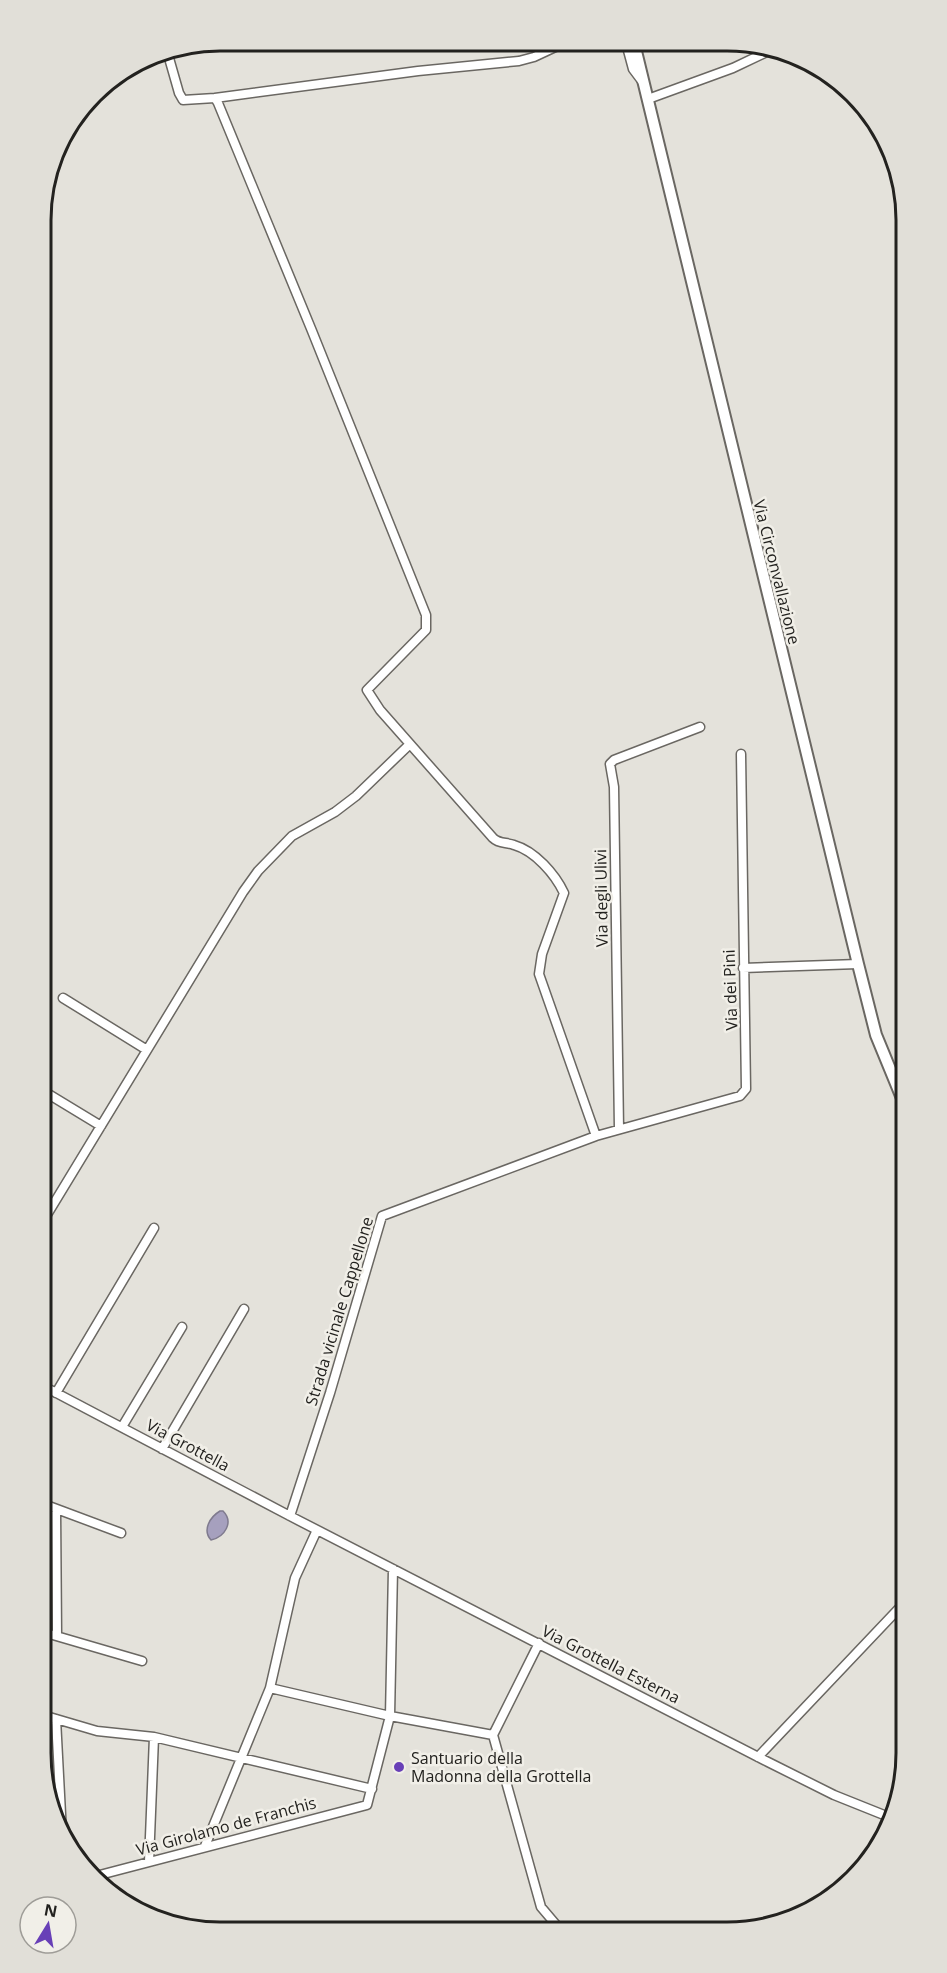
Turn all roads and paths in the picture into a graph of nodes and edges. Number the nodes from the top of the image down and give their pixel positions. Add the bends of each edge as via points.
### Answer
1 (547, 51) edge
2 (628, 51) edge
3 (636, 51) edge
4 (763, 55) edge
5 (169, 59) edge
6 (644, 84) junction
7 (215, 98) junction
8 (648, 99) junction
9 (700, 727) dead end
10 (410, 744) junction
11 (741, 754) dead end
12 (858, 964) junction
13 (743, 968) junction
14 (63, 998) dead end
15 (147, 1050) junction
16 (896, 1084) edge
17 (51, 1096) edge
18 (101, 1126) junction
19 (619, 1129) junction
20 (596, 1136) junction
21 (51, 1208) edge
22 (154, 1228) dead end
23 (244, 1309) dead end
24 (182, 1327) dead end
25 (51, 1390) edge
26 (56, 1393) junction
27 (122, 1427) junction
28 (162, 1449) junction
29 (51, 1506) edge
30 (56, 1509) junction
31 (290, 1516) junction
32 (317, 1530) junction
33 (121, 1533) dead end
34 (393, 1569) junction
35 (896, 1612) edge
36 (51, 1634) edge
37 (57, 1636) junction
38 (538, 1643) junction
39 (142, 1660) dead end
40 (270, 1688) junction
41 (390, 1716) junction
42 (51, 1717) edge
43 (57, 1719) junction
44 (493, 1735) junction
45 (154, 1737) junction
46 (241, 1756) junction
47 (758, 1757) junction
48 (372, 1789) junction
49 (61, 1809) edge
50 (884, 1815) edge
51 (206, 1846) junction
52 (149, 1862) junction
53 (102, 1874) edge
54 (554, 1922) edge

1 - 7 street via 519,61
2 - 6 street via 633,69
3 - 6 main road, Via Circonvallazione
4 - 8 street
5 - 7 street via 183,100
6 - 8 main road, Via Circonvallazione
7 - 10 street via 426,615 426,630 367,690
8 - 12 main road, Via Circonvallazione
9 - 19 street, Via degli Ulivi via 610,764 614,787
10 - 15 street via 356,796 292,836 258,871
10 - 20 street via 493,838 527,849 564,893 538,974
11 - 13 street, Via dei Pini
12 - 13 street
12 - 16 main road, Via Circonvallazione via 876,1035
13 - 19 street, Via dei Pini via 746,1089 740,1096
14 - 15 street
15 - 18 street
17 - 18 street
18 - 21 street
19 - 20 street, Strada vicinale Cappellone
20 - 31 street, Strada vicinale Cappellone via 382,1216
22 - 26 street
23 - 28 street
24 - 27 street
25 - 26 street, Via Grottella
26 - 27 street, Via Grottella
27 - 28 street, Via Grottella
28 - 31 street, Via Grottella
29 - 30 street
30 - 33 street
30 - 37 street
31 - 32 street, Via Grottella
32 - 34 street, Via Grottella Esterna
32 - 40 street via 295,1578
34 - 38 street, Via Grottella Esterna
34 - 41 street
35 - 47 street
36 - 37 street
37 - 39 street
38 - 44 street
38 - 47 street, Via Grottella Esterna
40 - 41 street
40 - 46 street
41 - 44 street
41 - 48 street
42 - 43 street
43 - 45 street via 97,1731
43 - 49 street
44 - 54 street via 541,1907
45 - 46 street
45 - 52 street
46 - 48 street
46 - 51 street
47 - 50 street, Via Grottella Esterna
48 - 51 street, Via Girolamo de Franchis via 367,1805
51 - 52 street, Via Girolamo de Franchis
52 - 53 street, Via Girolamo de Franchis

